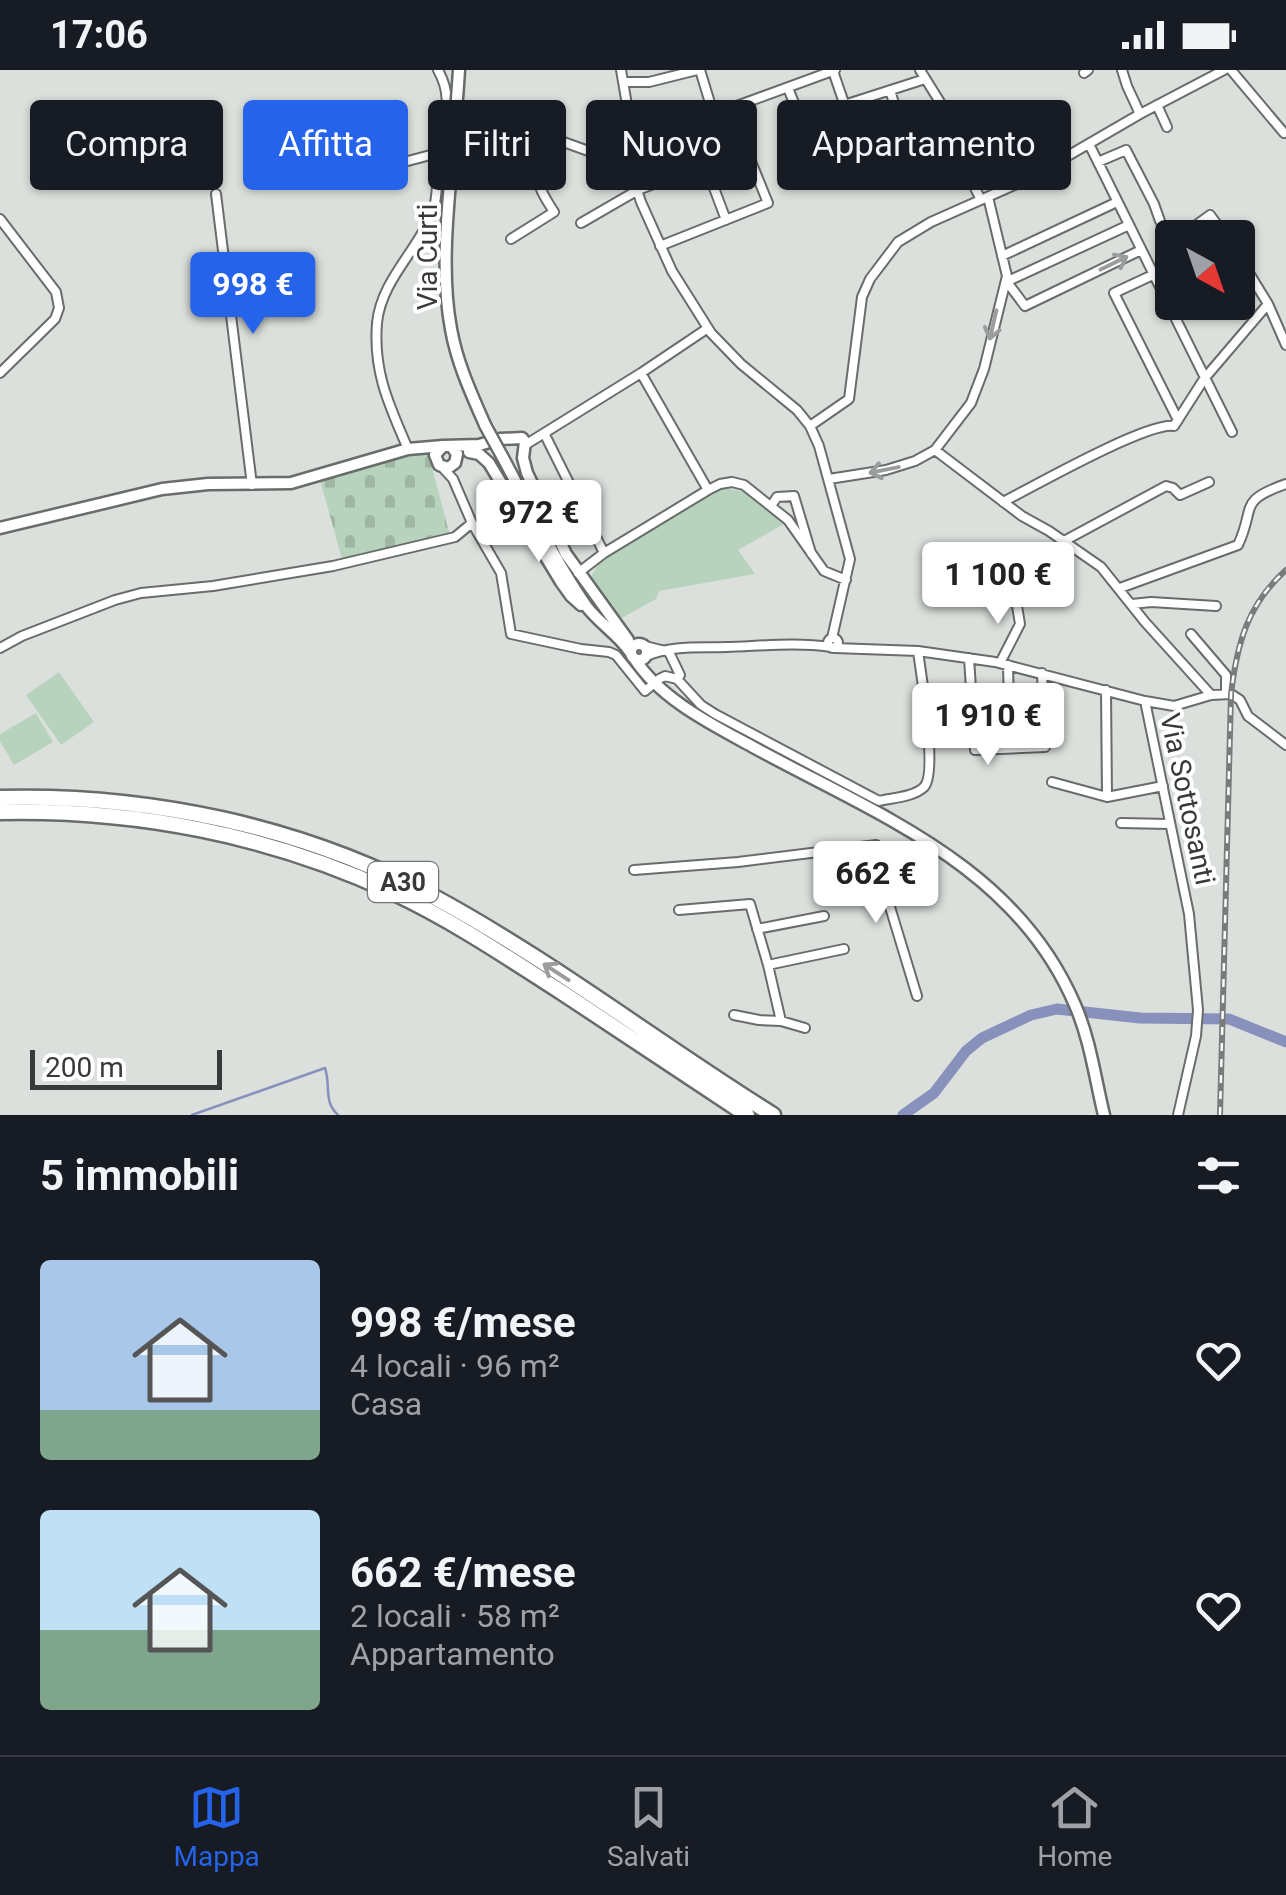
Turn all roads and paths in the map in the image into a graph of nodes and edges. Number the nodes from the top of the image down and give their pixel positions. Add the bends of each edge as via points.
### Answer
1 (438, 70) edge
2 (459, 70) edge
3 (621, 70) edge
4 (698, 70) edge
5 (834, 70) edge
6 (1196, 70) edge
7 (1227, 70) edge
8 (1124, 71) edge
9 (922, 74) edge
10 (623, 82) junction
11 (1202, 82) junction
12 (788, 88) junction
13 (890, 90) junction
14 (445, 100) edge
15 (625, 100) edge
16 (708, 100) edge
17 (756, 100) edge
18 (793, 100) edge
19 (843, 100) edge
20 (859, 100) edge
21 (893, 100) edge
22 (938, 100) edge
23 (1158, 104) junction
24 (1140, 114) junction
25 (1168, 128) dead end
26 (1284, 133) edge
27 (1089, 144) junction
28 (1098, 162) junction
29 (757, 176) edge
30 (435, 190) edge
31 (541, 190) edge
32 (638, 190) joint
33 (715, 190) edge
34 (979, 190) edge
35 (216, 194) dead end
36 (984, 198) junction
37 (1117, 202) junction
38 (0, 218) edge
39 (726, 220) junction
40 (1160, 220) edge
41 (581, 223) dead end
42 (1129, 226) junction
43 (511, 238) dead end
44 (660, 246) junction
45 (1141, 250) junction
46 (1002, 256) junction
47 (1153, 275) junction
48 (1006, 282) junction
49 (1255, 282) edge
50 (1268, 304) junction
51 (708, 328) junction
52 (1286, 345) edge
53 (641, 372) junction
54 (0, 373) edge
55 (1204, 380) junction
56 (1178, 420) junction
57 (810, 426) junction
58 (1232, 432) dead end
59 (542, 433) junction
60 (522, 441) junction
61 (447, 446) junction
62 (424, 447) junction
63 (474, 448) junction
64 (408, 449) junction
65 (935, 450) junction
66 (447, 463) junction
67 (829, 478) junction
68 (1209, 482) dead end
69 (1286, 484) edge
70 (252, 485) junction
71 (708, 490) junction
72 (1004, 502) junction
73 (771, 506) junction
74 (472, 522) junction
75 (0, 528) edge
76 (1063, 541) junction
77 (604, 553) junction
78 (812, 557) junction
79 (578, 572) junction
80 (846, 580) junction
81 (1120, 588) junction
82 (1015, 594) dead end
83 (1132, 604) junction
84 (1216, 606) dead end
85 (588, 608) junction
86 (1192, 634) dead end
87 (834, 643) junction
88 (0, 648) edge
89 (636, 649) junction
90 (664, 650) junction
91 (918, 652) junction
92 (969, 658) junction
93 (1004, 664) junction
94 (1042, 673) junction
95 (659, 678) dead end
96 (677, 679) junction
97 (651, 686) dead end
98 (1106, 690) junction
99 (1229, 694) junction
100 (1211, 695) junction
101 (1146, 701) junction
102 (1286, 745) edge
103 (1010, 748) junction
104 (1052, 782) dead end
105 (1163, 786) junction
106 (1107, 797) junction
107 (0, 798) edge
108 (0, 812) edge
109 (1121, 823) dead end
110 (1170, 824) junction
111 (634, 870) dead end
112 (679, 910) dead end
113 (824, 916) dead end
114 (757, 929) junction
115 (844, 949) dead end
116 (768, 965) junction
117 (917, 996) dead end
118 (734, 1015) dead end
119 (781, 1021) junction
120 (805, 1028) dead end
121 (751, 1109) edge
122 (774, 1115) edge
123 (1104, 1115) edge
124 (1178, 1115) edge

1 - 14 street
2 - 85 main road, Via Curti, bridge via 445,283 450,329 485,424
3 - 10 street
4 - 10 street
4 - 16 street
5 - 12 street
5 - 19 street
6 - 11 street
7 - 11 street
7 - 26 street
8 - 24 street
9 - 13 street
9 - 22 street
10 - 15 street
11 - 23 street
12 - 17 street
12 - 18 street
13 - 20 street
13 - 21 street
23 - 24 street
23 - 25 street
24 - 27 street
27 - 28 street
27 - 36 street
28 - 37 street
28 - 40 street via 1126,150
29 - 39 street via 768,203
30 - 64 street via 434,211 377,320 382,390
31 - 43 street via 554,212
32 - 41 street
32 - 44 street
33 - 39 street
34 - 36 street
35 - 70 street
36 - 46 street
36 - 57 street via 898,242 862,297 848,399
37 - 42 street
37 - 46 street
38 - 54 street via 56,292 59,312
39 - 44 street
42 - 45 street
42 - 48 street
44 - 51 street
45 - 47 street
48 -> 45 street via 1025,306
46 - 48 street
47 - 55 street
47 - 56 street via 1114,293
48 -> 65 street via 984,369 970,402
49 - 50 street
50 - 52 street
50 - 55 street
51 - 53 street
51 - 57 street
53 - 59 street
53 - 71 street
55 - 56 street
55 - 58 street
56 - 72 street
57 - 67 street
59 - 60 street
59 - 77 street
60 - 63 main road
60 - 79 main road via 532,485
61 - 62 main road
61 - 63 main road
61 - 66 main road via 438,449
61 - 66 main road via 457,454
62 - 64 main road
62 - 66 main road
63 - 66 main road
63 - 85 main road via 566,589
64 - 70 main road via 291,482
65 -> 67 street via 899,468
65 - 72 street
66 - 74 street
67 - 80 street via 850,559
68 - 76 street via 1180,495 1166,486
69 - 81 street via 1251,504 1238,546
70 - 75 main road via 162,489
71 - 73 street via 744,485
71 - 77 street
72 - 76 street
73 - 78 street
73 - 78 street via 777,496 794,496
74 - 88 street via 455,536 332,566 128,596
74 - 97 street via 501,573 512,634 609,652 645,691
76 - 81 street
77 - 79 street
78 - 80 street
79 - 89 main road
80 - 87 street
81 - 83 street
82 - 93 street via 1020,624
83 - 84 street
83 - 100 street
85 - 89 main road, Via Curti
86 - 99 street via 1226,675
87 - 90 street, Via Sottosanti
87 - 91 street, Via Sottosanti
89 - 90 street, Via Sottosanti
89 - 123 main road via 646,674 692,712 936,846 981,878 1022,919 1066,984
90 - 96 street via 679,670
91 - 92 street, Via Sottosanti
91 - 96 street via 929,782 878,802 715,714
92 - 93 street, Via Sottosanti
92 - 103 street via 975,750
93 - 94 street, Via Sottosanti
93 - 103 street
94 - 98 street, Via Sottosanti
94 - 103 street via 1045,747
95 - 96 street
98 - 101 street, Via Sottosanti
98 - 106 street
99 - 100 street
99 - 102 street
100 - 101 street via 1174,706
101 - 105 street, Via Sottosanti
104 - 106 street
105 - 106 street
105 - 110 street, Via Sottosanti
121 -> 107 highway, A30 via 487,927 354,860 154,806
108 - 121 highway, A30 via 83,812 188,826 292,853 390,891 479,938
109 - 110 street
110 - 124 street, Via Sottosanti via 1189,914 1198,1010
111 - 117 street via 876,846
112 - 114 street via 750,904
113 - 114 street
114 - 116 street
115 - 116 street
116 - 119 street
118 - 119 street
119 - 120 street
121 - 122 highway, A30

